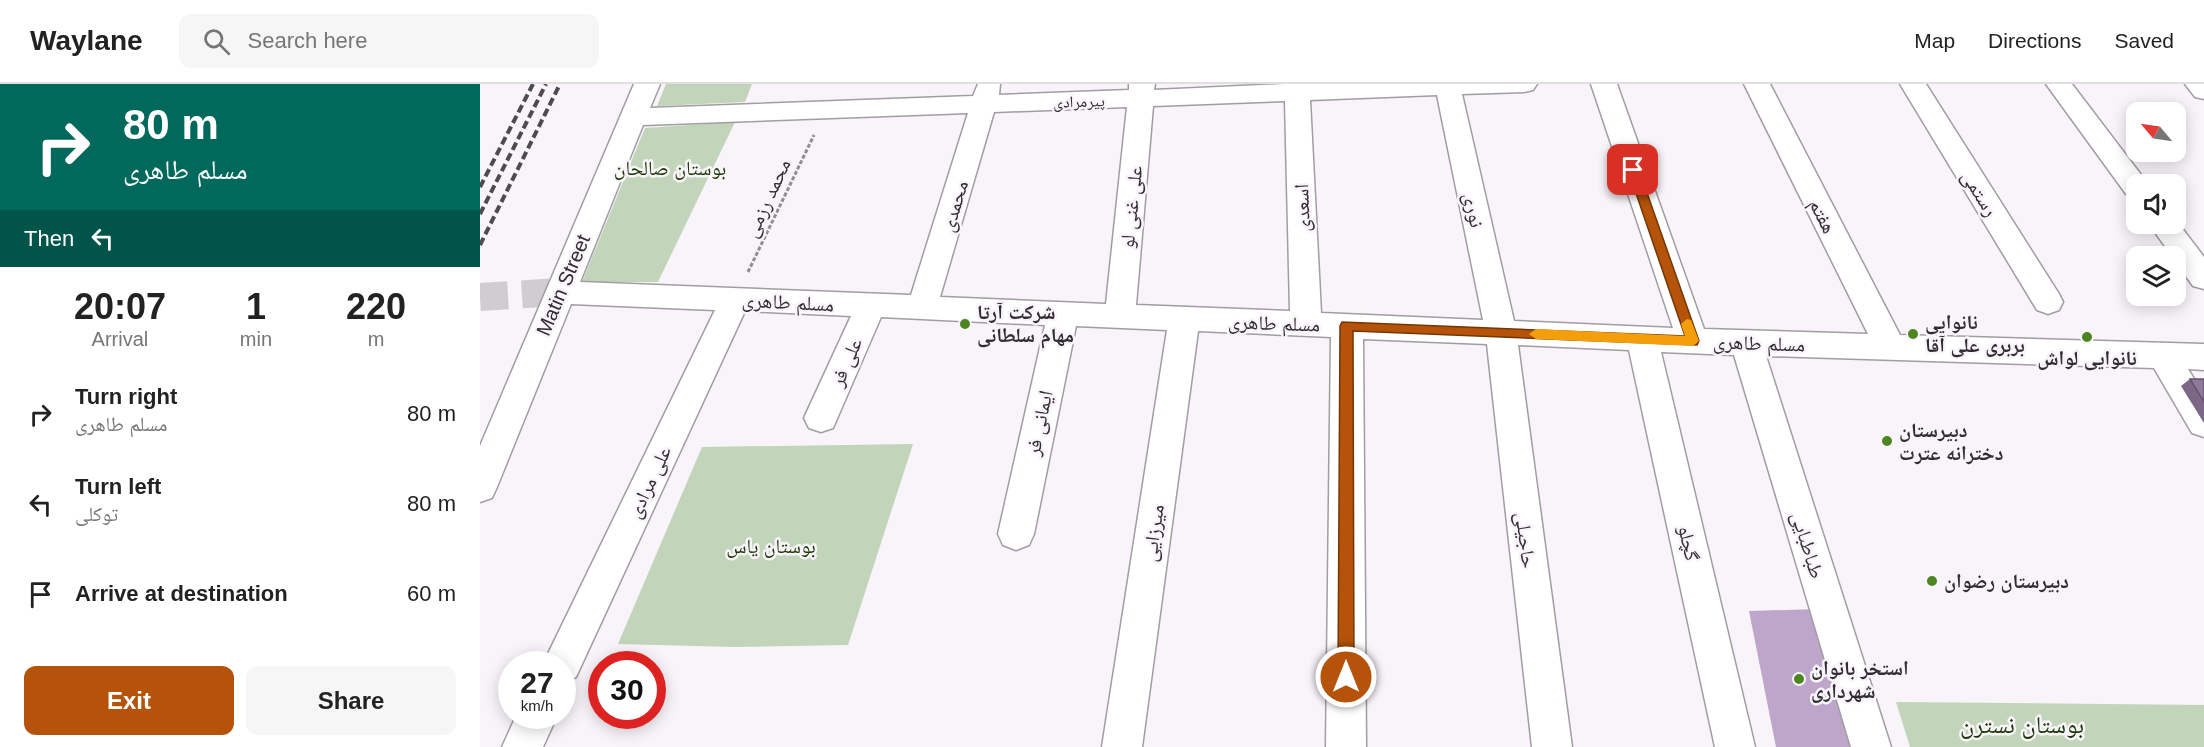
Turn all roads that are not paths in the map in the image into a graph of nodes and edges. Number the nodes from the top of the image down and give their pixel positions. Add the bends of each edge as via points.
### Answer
1 (647, 84) edge
2 (834, 84) edge
3 (1524, 84) edge
4 (1604, 84) edge
5 (1757, 84) edge
6 (1913, 84) edge
7 (2059, 84) edge
8 (2198, 84) edge
9 (1447, 85) edge
10 (1297, 88) edge
11 (1142, 91) edge
12 (2204, 91) edge
13 (987, 94) edge
14 (825, 110) junction
15 (633, 117) junction
16 (2126, 174) edge
17 (2171, 234) edge
18 (2204, 278) edge
19 (559, 292) junction
20 (735, 300) junction
21 (2048, 302) dead end
22 (871, 306) junction
23 (922, 308) junction
24 (1063, 313) junction
25 (1120, 316) junction
26 (1185, 319) junction
27 (1306, 324) junction
28 (1347, 326) junction
29 (1501, 333) junction
30 (1642, 339) junction
31 (1693, 341) junction
32 (1746, 343) junction
33 (1890, 347) junction
34 (2163, 356) junction
35 (2204, 357) edge
36 (821, 418) dead end
37 (2204, 423) edge
38 (480, 487) edge
39 (1016, 534) dead end
40 (568, 651) edge
41 (531, 729) edge
42 (522, 747) edge
43 (1122, 747) edge
44 (1346, 747) edge
45 (1552, 747) edge
46 (1735, 747) edge
47 (1870, 747) edge

1 - 15 street, Matin Street
2 - 14 street
3 - 9 street, پیرمرادی
4 - 31 street
5 - 33 street, هفتم
6 - 21 street, رستمی
7 - 16 street
8 - 12 street
9 - 10 street, پیرمرادی
9 - 29 street, نوری
10 - 11 street, پیرمرادی
10 - 27 street, اسعدی
11 - 13 street, پیرمرادی
11 - 25 street, علی غنی لو
13 - 14 street, پیرمرادی
13 - 23 street, محمدی
14 - 15 street, پیرمرادی
15 - 19 street, Matin Street
17 - 18 street
19 - 20 street, مسلم طاهری
19 - 38 street, Matin Street
20 - 22 street, مسلم طاهری
20 - 40 street, علی مرادی
22 - 23 street, مسلم طاهری
22 - 36 street, علی فر
23 - 24 street, مسلم طاهری
24 - 25 street, مسلم طاهری
24 - 39 street, ایمانی فر
25 - 26 street, مسلم طاهری
26 - 27 street, مسلم طاهری
26 - 43 street, میرزایی
27 - 28 street, مسلم طاهری
28 - 29 street, مسلم طاهری
28 - 44 street
29 - 30 street, مسلم طاهری
29 - 45 street, حاجیلی
30 - 31 street, مسلم طاهری
30 - 46 street, گچلو
31 - 32 street, مسلم طاهری
32 - 33 street, مسلم طاهری
32 - 47 street, طباطبایی
33 - 34 street, مسلم طاهری
34 - 35 street, مسلم طاهری
34 - 37 street
41 - 42 street

